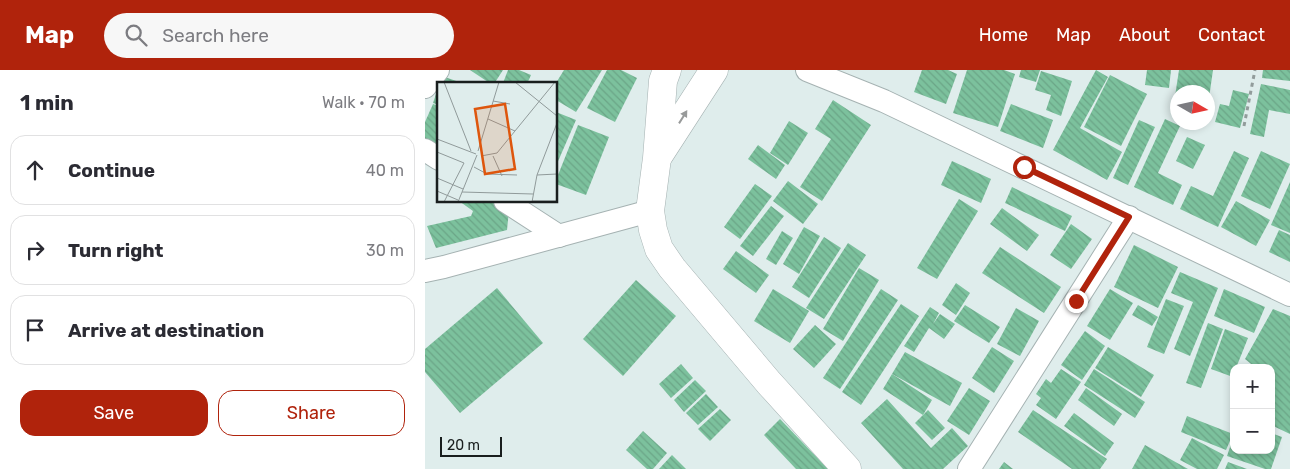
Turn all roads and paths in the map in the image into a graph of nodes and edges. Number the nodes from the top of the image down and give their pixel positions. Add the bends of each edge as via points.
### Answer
1 (438, 70) edge
2 (667, 70) edge
3 (699, 70) edge
4 (713, 70) edge
5 (807, 70) edge
6 (1255, 70) edge
7 (425, 87) edge
8 (1244, 126) dead end
9 (425, 150) edge
10 (437, 158) edge
11 (657, 158) junction
12 (507, 202) edge
13 (650, 211) junction
14 (1129, 217) junction
15 (559, 236) junction
16 (425, 271) edge
17 (1290, 295) edge
18 (847, 469) edge
19 (969, 469) edge

1 - 7 street
2 - 11 street via 663,80
3 - 4 street
11 -> 4 street
5 - 14 street via 884,101
6 - 8 path
9 - 10 street
11 - 13 street
12 - 15 street
13 - 15 street
13 - 18 street via 659,249 672,268
14 - 17 street
14 - 19 street
15 - 16 street

